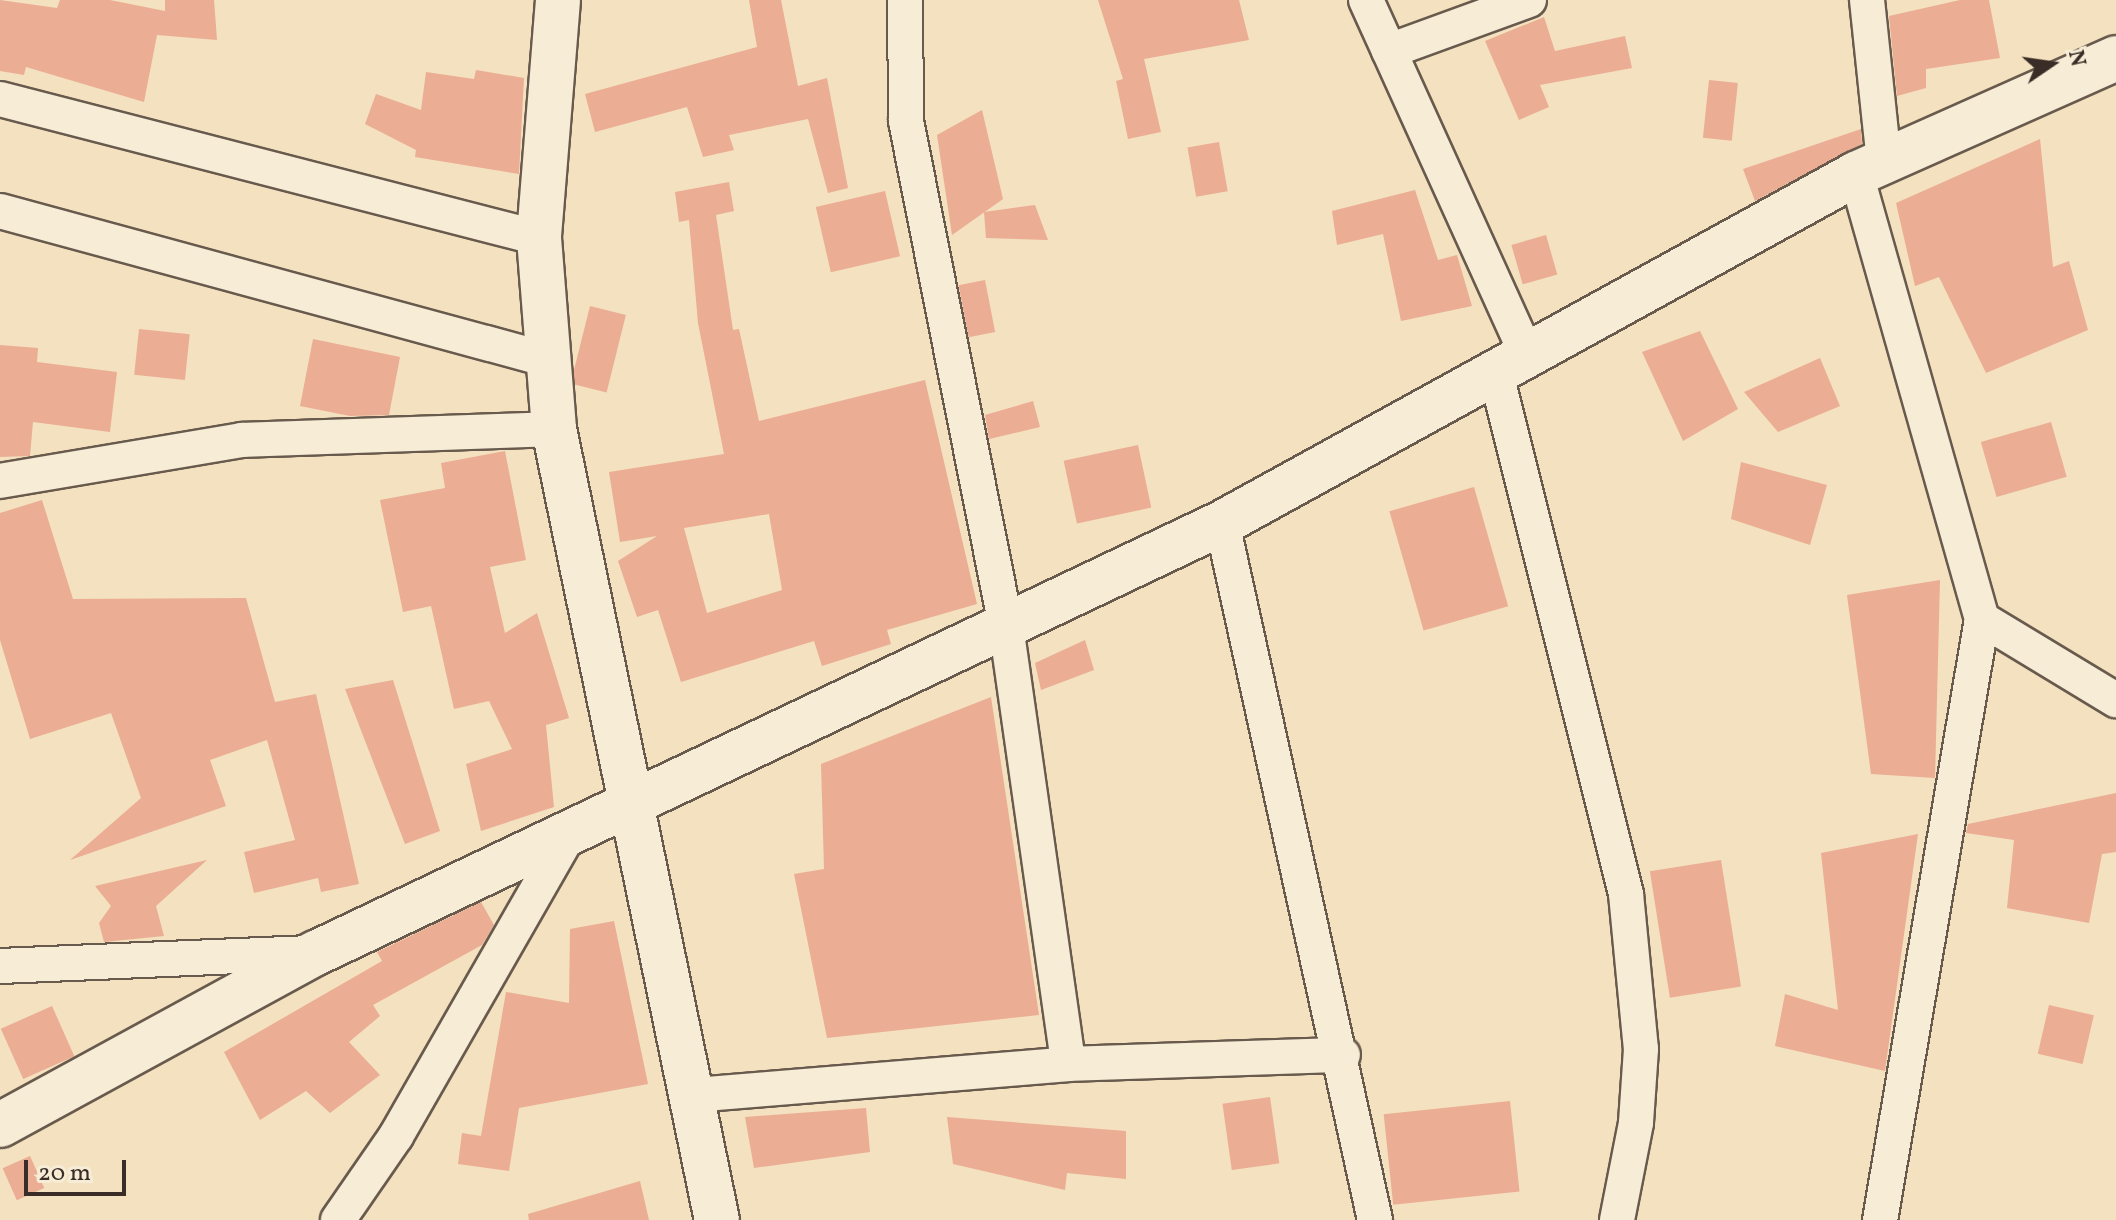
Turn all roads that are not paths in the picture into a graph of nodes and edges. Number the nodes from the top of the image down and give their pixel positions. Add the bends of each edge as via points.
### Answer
1 (558, 0) edge
2 (905, 0) edge
3 (1366, 0) edge
4 (1529, 0) edge
5 (1867, 0) edge
6 (1389, 51) junction
7 (2116, 58) edge
8 (0, 99) edge
9 (1870, 167) junction
10 (0, 211) edge
11 (539, 238) junction
12 (545, 359) junction
13 (1510, 362) junction
14 (554, 429) junction
15 (0, 481) edge
16 (1222, 523) junction
17 (1982, 619) junction
18 (1006, 626) junction
19 (2116, 700) edge
20 (632, 805) junction
21 (571, 830) junction
22 (316, 953) junction
23 (0, 966) edge
24 (1343, 1055) junction
25 (1068, 1064) junction
26 (694, 1095) junction
27 (0, 1125) edge
28 (338, 1220) edge
29 (717, 1220) edge
30 (1375, 1220) edge
31 (1617, 1220) edge
32 (1880, 1220) edge

1 - 11 street
2 - 18 street via 906,121
3 - 6 street
4 - 6 street
5 - 9 street
6 - 13 street
7 - 9 street
8 - 11 street
9 - 13 street
9 - 17 street
10 - 12 street
11 - 12 street
12 - 14 street
13 - 16 street
13 - 31 street via 1628,908 1641,1049 1636,1123
14 - 15 street via 242,440
14 - 20 street
16 - 18 street
16 - 24 street
17 - 19 street
17 - 32 street
18 - 20 street
18 - 25 street
20 - 21 street
20 - 26 street
21 - 22 street
21 - 28 street via 396,1136
22 - 23 street
22 - 27 street
24 - 25 street
24 - 30 street
25 - 26 street
26 - 29 street

